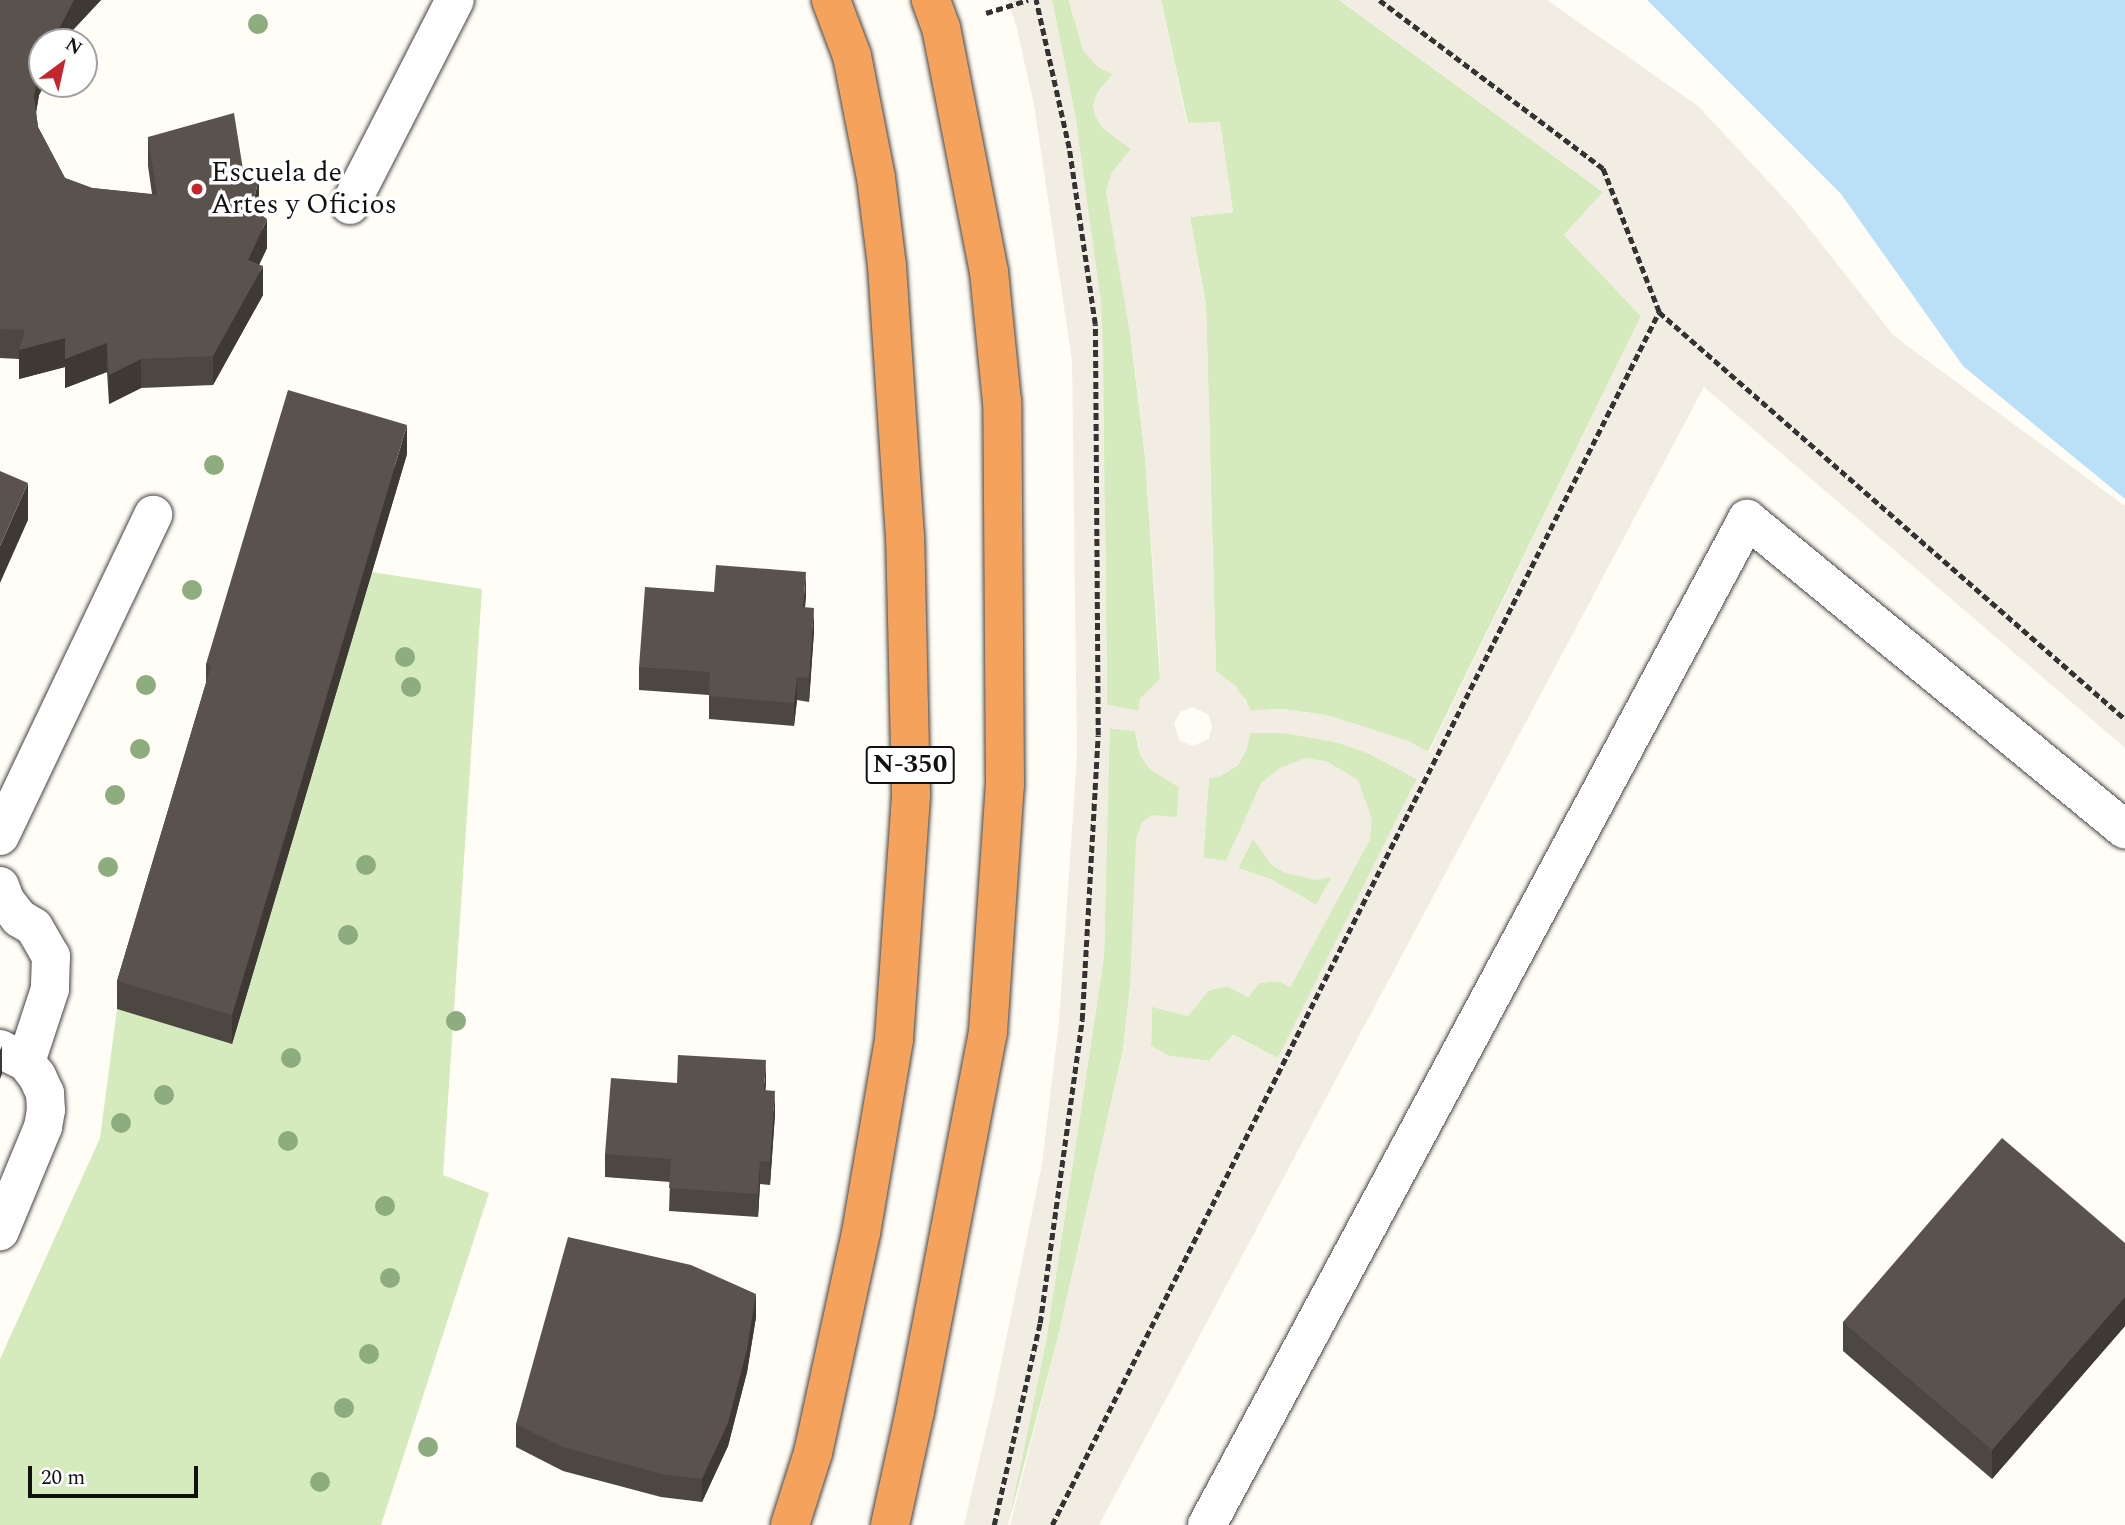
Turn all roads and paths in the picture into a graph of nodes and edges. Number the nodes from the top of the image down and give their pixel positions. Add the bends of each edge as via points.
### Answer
1 (455, 0) edge
2 (831, 0) edge
3 (931, 0) edge
4 (1035, 0) edge
5 (1379, 0) edge
6 (350, 205) dead end
7 (1659, 312) junction
8 (153, 515) dead end
9 (2125, 719) edge
10 (5, 811) edge
11 (2125, 830) edge
12 (0, 886) edge
13 (13, 1056) edge
14 (0, 1231) edge
15 (790, 1525) edge
16 (890, 1525) edge
17 (994, 1525) edge
18 (1052, 1525) edge
19 (1207, 1525) edge

1 - 6 street
2 - 15 highway, N-350 via 852,56 876,178 887,266 905,537 911,795 894,1039 861,1233 813,1453
3 - 16 highway via 941,28 989,272 1002,402 1005,785 988,1032
4 - 17 path via 1069,148 1095,324 1098,735 1082,1020 1040,1324
5 - 7 path via 1603,169
7 - 9 path
7 - 18 path
8 - 10 street
11 - 19 street via 1748,519
12 - 13 street via 5,900 19,918 34,927 51,956 50,989
13 - 14 street via 42,1085 46,1110

